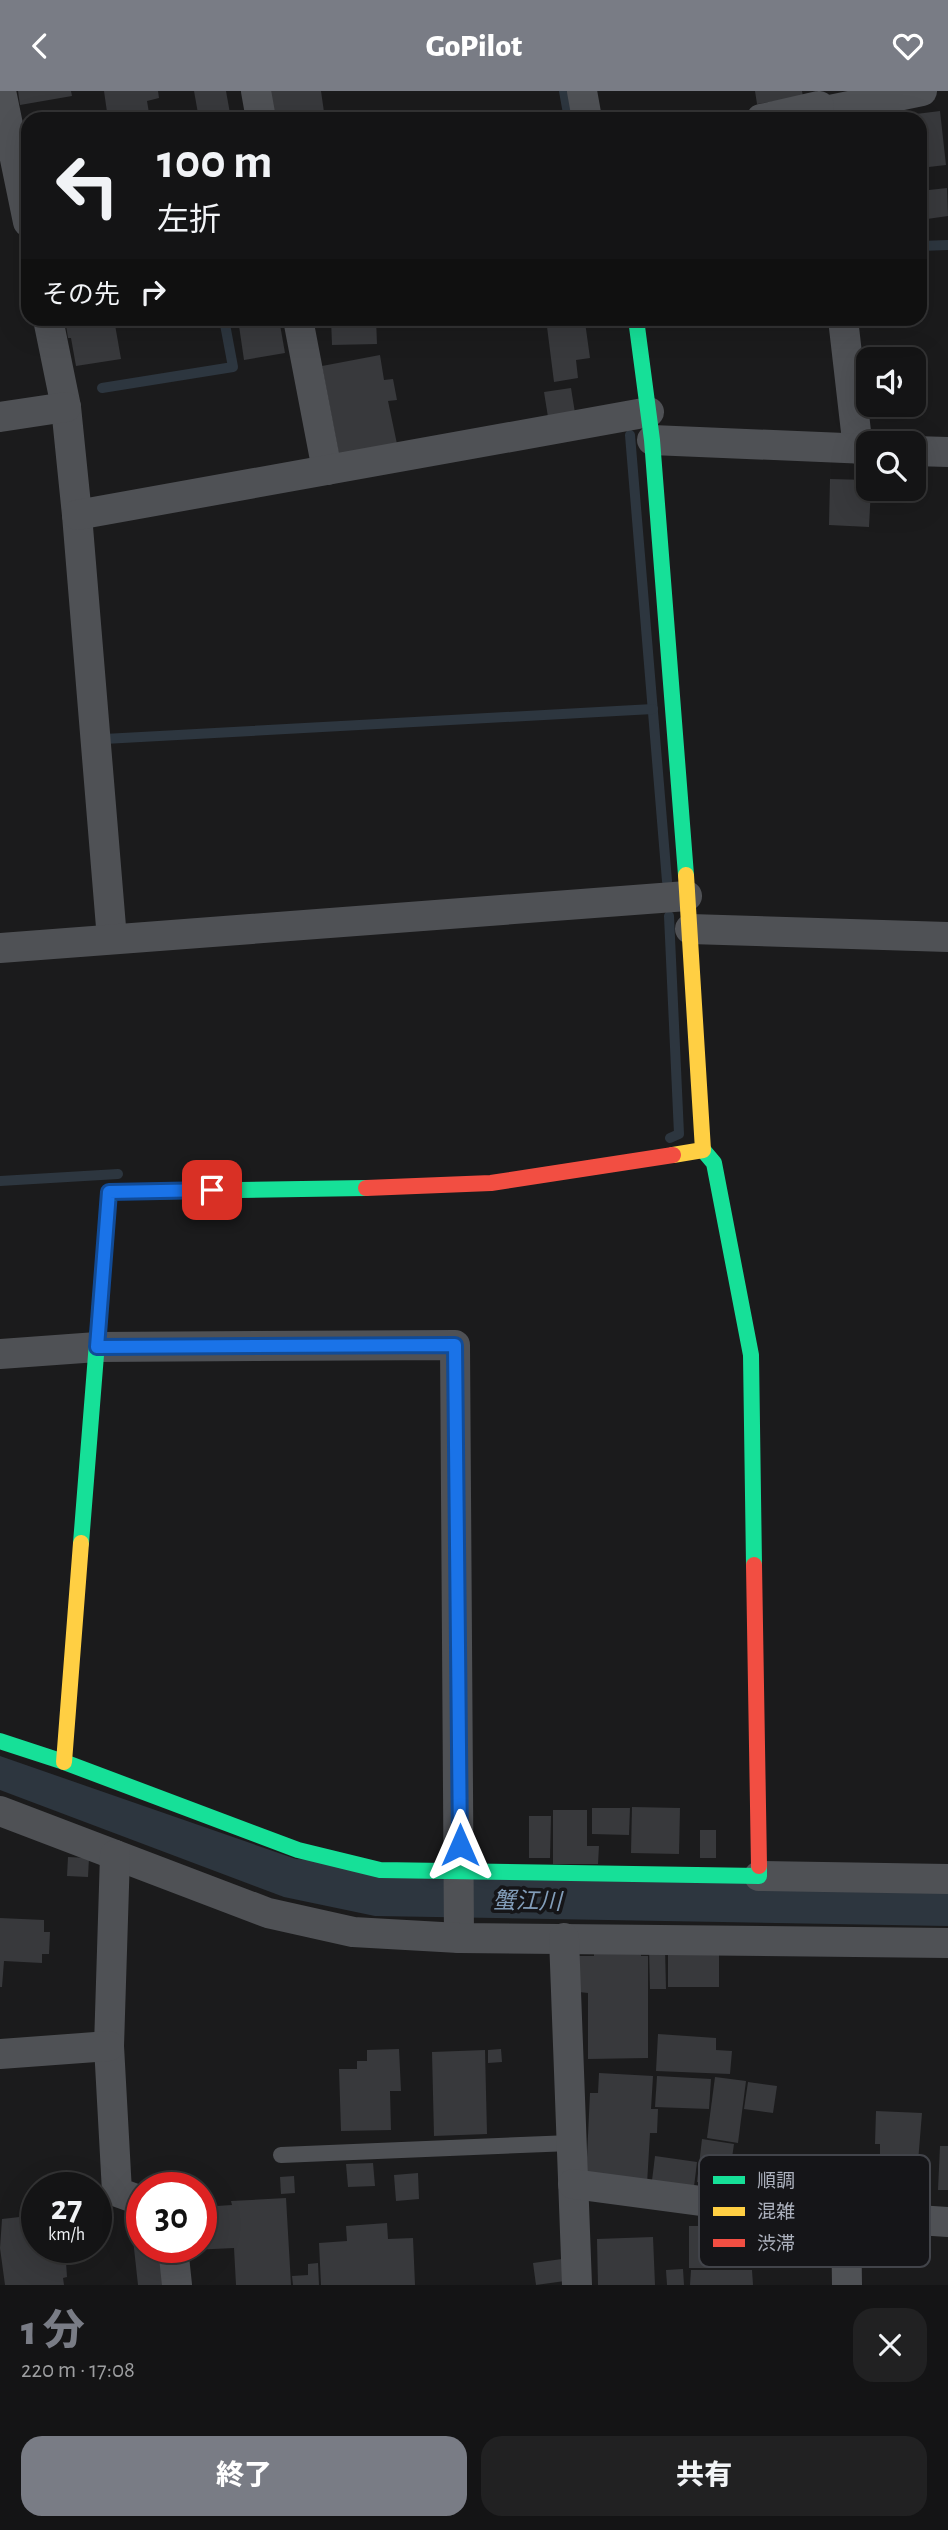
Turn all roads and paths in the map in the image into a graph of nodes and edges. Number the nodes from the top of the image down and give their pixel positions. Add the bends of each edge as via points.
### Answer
1 (1, 91) edge
2 (256, 91) edge
3 (582, 91) edge
4 (922, 91) edge
5 (819, 107) edge
6 (260, 112) edge
7 (586, 112) edge
8 (795, 112) edge
9 (21, 188) edge
10 (49, 326) edge
11 (299, 326) edge
12 (637, 326) edge
13 (844, 326) edge
14 (66, 407) junction
15 (0, 417) edge
16 (651, 426) junction
17 (860, 431) edge
18 (856, 448) edge
19 (926, 451) edge
20 (948, 452) edge
21 (327, 470) junction
22 (78, 515) junction
23 (687, 896) junction
24 (691, 929) junction
25 (948, 937) edge
26 (112, 939) junction
27 (0, 948) edge
28 (703, 1150) junction
29 (97, 1347) junction
30 (0, 1354) edge
31 (0, 1741) edge
32 (64, 1762) junction
33 (0, 1811) edge
34 (115, 1855) junction
35 (460, 1875) junction
36 (760, 1876) junction
37 (948, 1879) edge
38 (459, 1934) junction
39 (564, 1938) junction
40 (948, 1943) edge
41 (109, 2046) junction
42 (0, 2054) edge
43 (571, 2143) junction
44 (281, 2155) dead end
45 (573, 2185) junction
46 (126, 2195) edge
47 (699, 2201) edge
48 (930, 2221) edge
49 (948, 2222) edge
50 (175, 2263) edge
51 (847, 2267) edge
52 (177, 2285) edge
53 (577, 2285) edge
54 (847, 2285) edge

1 - 9 street
2 - 6 street
3 - 7 street
4 - 5 street
5 - 8 street
10 - 14 street
11 - 21 street
12 - 16 street
13 - 17 street
14 - 15 street
14 - 22 street
16 - 18 street
16 - 21 street
16 - 23 street
19 - 20 street
21 - 22 street
22 - 26 street
23 - 24 street
23 - 26 street
24 - 25 street
24 - 28 street
26 - 27 street
28 - 29 street via 491,1183 109,1192
28 - 36 street via 714,1163 751,1355
29 - 30 street
29 - 32 street
29 - 35 street via 455,1345
31 - 32 street
32 - 35 street via 299,1850 380,1870
33 - 34 street
34 - 38 street via 268,1913 354,1932
34 - 41 street
35 - 36 street
35 - 38 street
36 - 37 street
38 - 39 street
39 - 40 street
39 - 43 street
41 - 42 street
41 - 46 street via 117,2192
43 - 44 lane
43 - 45 street
45 - 47 street
45 - 53 street
48 - 49 street
50 - 52 street
51 - 54 street

